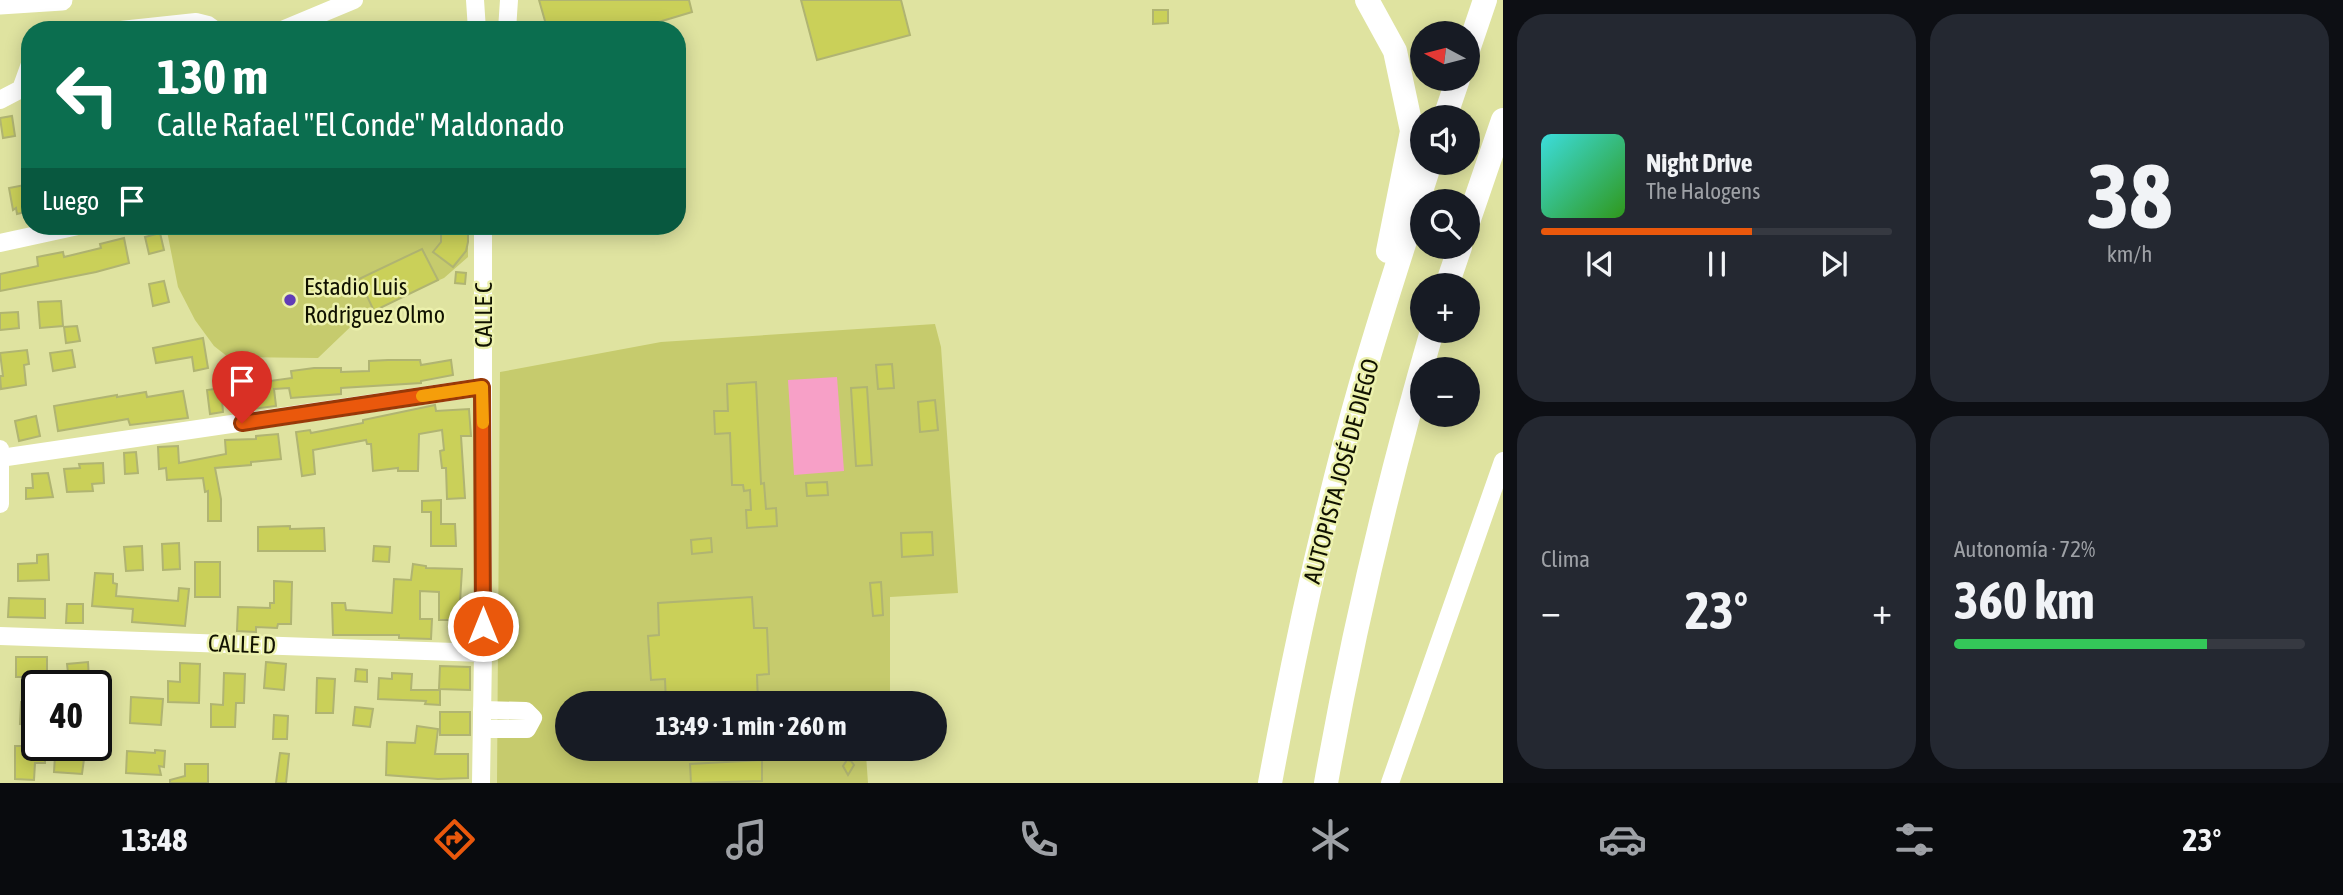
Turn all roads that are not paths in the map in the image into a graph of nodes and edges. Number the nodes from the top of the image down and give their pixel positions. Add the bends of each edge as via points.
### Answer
1 (62, 0) edge
2 (354, 0) edge
3 (475, 0) edge
4 (509, 0) edge
5 (1367, 0) edge
6 (1485, 0) edge
7 (0, 4) edge
8 (304, 21) edge
9 (476, 21) edge
10 (508, 21) edge
11 (1478, 21) edge
12 (21, 89) edge
13 (0, 100) edge
14 (1503, 122) edge
15 (1426, 175) edge
16 (1480, 189) edge
17 (37, 235) edge
18 (484, 235) edge
19 (0, 243) edge
20 (1430, 343) edge
21 (1362, 380) junction
22 (482, 387) junction
23 (0, 455) edge
24 (1503, 461) edge
25 (0, 504) edge
26 (0, 636) edge
27 (484, 653) junction
28 (481, 783) edge
29 (1270, 783) edge
30 (1326, 783) edge
31 (1390, 783) edge

1 - 7 main road
2 - 8 street
3 - 9 street
4 - 10 street
5 - 21 highway via 1395,51 1412,131
6 - 11 highway
12 - 13 street
14 - 16 highway
15 - 21 highway, AUTOPISTA JOSÉ DE DIEGO
17 - 19 street
18 - 22 street, CALLE C
20 - 30 highway via 1384,514
21 - 29 highway, AUTOPISTA JOSÉ DE DIEGO via 1321,537
22 - 23 street
22 - 27 street, CALLE C
23 - 25 street
24 - 31 street
26 - 27 street, CALLE D
27 - 28 street, CALLE C

